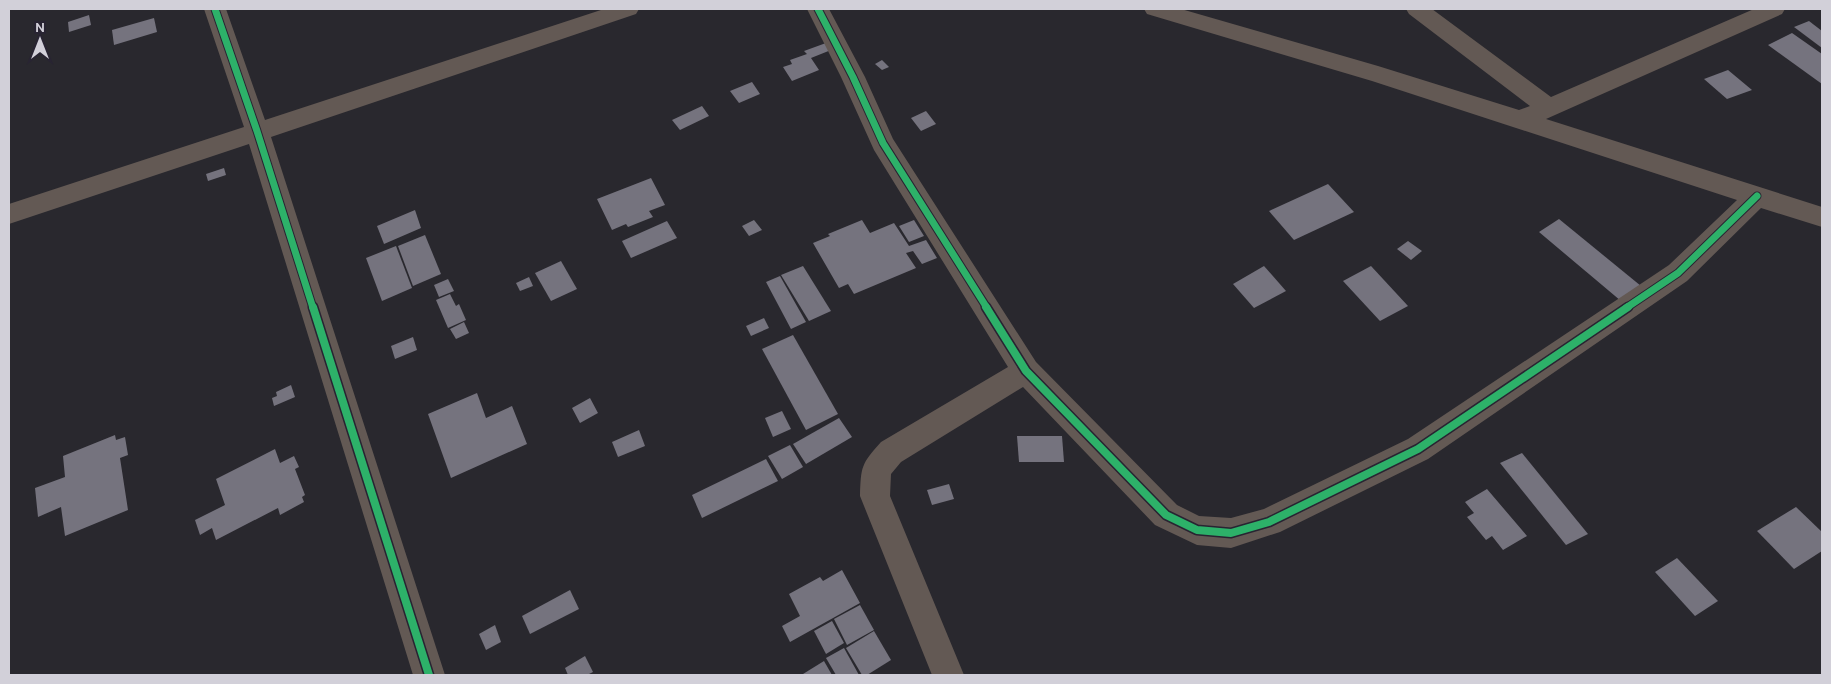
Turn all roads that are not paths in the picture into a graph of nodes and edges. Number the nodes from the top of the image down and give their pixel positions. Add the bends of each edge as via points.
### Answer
1 (215, 9) edge
2 (628, 9) edge
3 (818, 9) edge
4 (1154, 9) edge
5 (1417, 9) edge
6 (1774, 9) edge
7 (1548, 107) junction
8 (1520, 120) junction
9 (257, 131) junction
10 (1757, 196) junction
11 (9, 214) edge
12 (1822, 217) edge
13 (1026, 371) junction
14 (429, 675) edge
15 (948, 675) edge

1 - 9 street
2 - 9 street
3 - 13 street via 883,143
4 - 8 street via 1378,74
5 - 7 street
6 - 7 street
7 - 8 street
8 - 10 street
9 - 11 street
9 - 14 street
10 - 12 street
10 - 13 street via 1678,273 1418,448 1269,522 1231,532 1197,530 1166,516
13 - 15 street via 891,452 876,469 876,496

